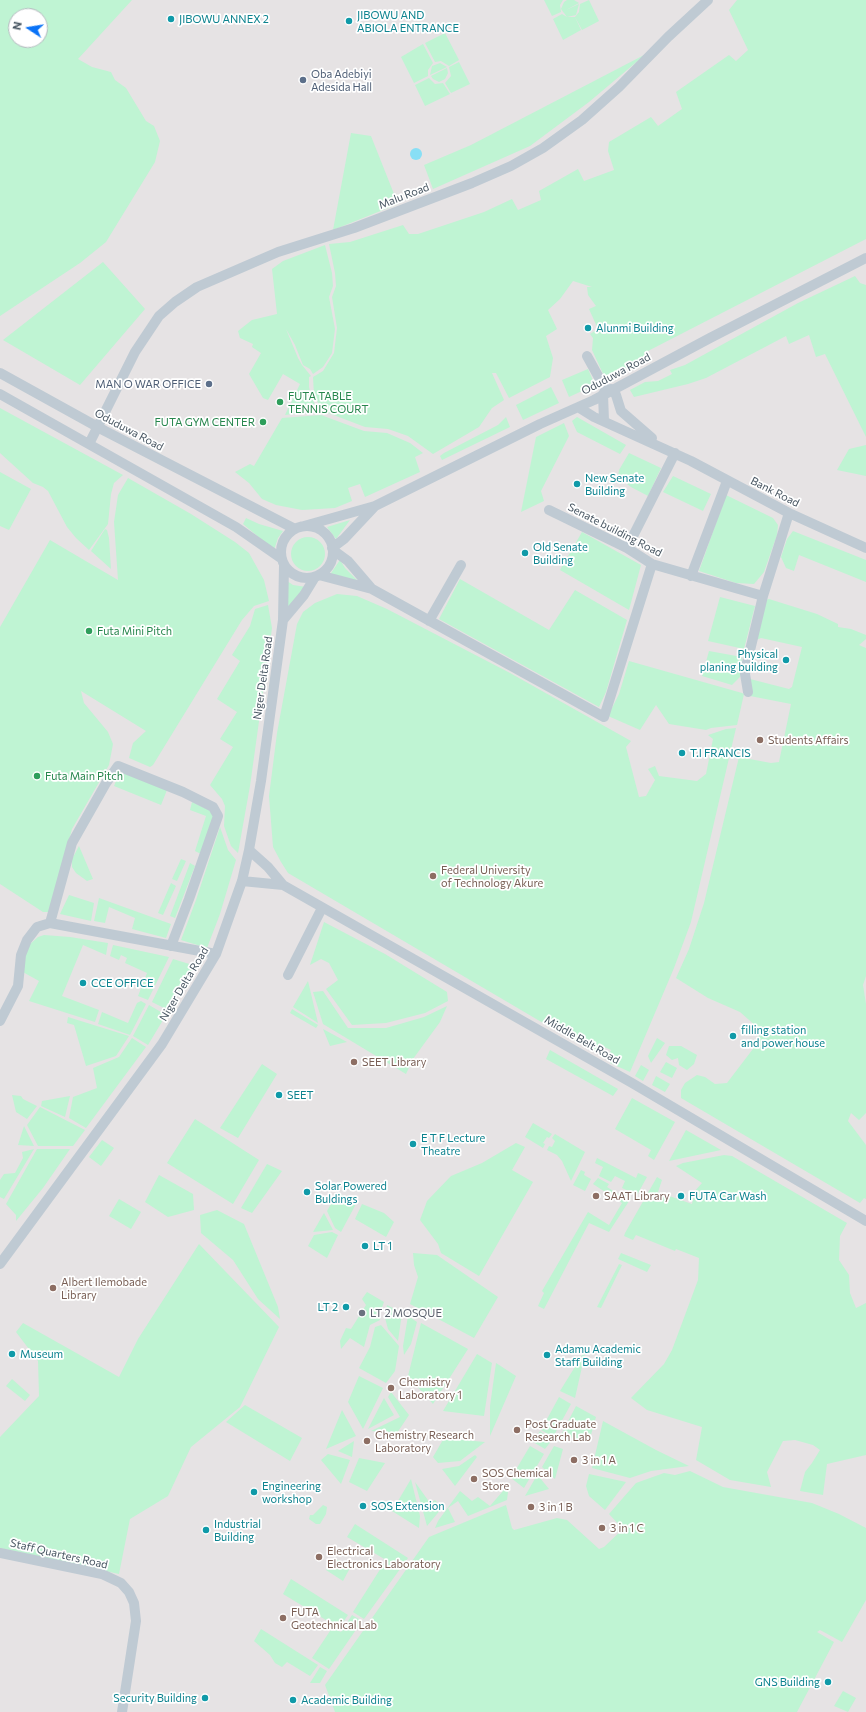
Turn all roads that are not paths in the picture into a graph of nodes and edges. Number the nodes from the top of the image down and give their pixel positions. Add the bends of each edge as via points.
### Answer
1 (708, 0) edge
2 (866, 258) edge
3 (588, 356) dead end
4 (0, 373) edge
5 (607, 392) junction
6 (0, 394) edge
7 (578, 407) junction
8 (604, 421) junction
9 (98, 427) junction
10 (89, 444) junction
11 (675, 453) junction
12 (727, 481) junction
13 (375, 506) junction
14 (549, 510) dead end
15 (789, 513) junction
16 (300, 528) junction
17 (626, 548) junction
18 (866, 548) edge
19 (332, 549) junction
20 (283, 562) junction
21 (652, 564) junction
22 (461, 565) dead end
23 (317, 576) junction
24 (691, 576) junction
25 (372, 589) junction
26 (763, 596) junction
27 (283, 620) junction
28 (429, 621) junction
29 (748, 692) dead end
30 (249, 850) junction
31 (242, 881) junction
32 (283, 885) junction
33 (322, 908) junction
34 (50, 923) junction
35 (171, 946) junction
36 (216, 954) junction
37 (288, 975) dead end
38 (0, 1021) edge
39 (866, 1221) edge
40 (0, 1264) edge
41 (0, 1553) edge
42 (122, 1712) edge

1 - 9 street, Malu Road via 619,87 582,120 543,148 511,166 466,185 354,228 278,252 198,287 175,302 159,316 146,334
2 - 5 street, Oduduwa Road
3 - 5 street, Bank Road
4 - 9 street, Oduduwa Road
5 - 7 street, Oduduwa Road
5 - 8 street
5 - 11 street, Bank Road via 616,396 621,411 642,431
6 - 10 street
7 - 8 street, Bank Road
7 - 13 street, Oduduwa Road
8 - 11 street, Bank Road
9 - 10 street, Malu Road
9 - 16 street, Oduduwa Road via 248,505
10 - 20 street via 236,527
11 - 12 street, Bank Road
11 - 17 street
12 - 15 street, Bank Road
12 - 24 street
13 - 16 street
13 - 19 street via 344,540
14 - 17 street, Senate building Road
15 - 18 street, Bank Road
15 - 26 street
16 - 19 street via 314,527 322,531 329,539
16 - 20 street via 288,534 283,542
17 - 21 street, Senate building Road
19 - 23 street via 327,569
19 - 25 street via 343,556
20 - 23 street via 290,572 298,576
20 - 27 street, Niger Delta Road
21 - 24 street, Senate building Road
21 - 28 street via 604,717
22 - 28 street
23 - 25 street
23 - 27 street
24 - 26 street, Senate building Road
25 - 28 street
26 - 29 street via 746,666
27 - 30 street, Niger Delta Road
30 - 31 street, Niger Delta Road
30 - 32 street, Middle Belt Road
31 - 32 street, Middle Belt Road
31 - 36 street, Niger Delta Road
32 - 33 street, Middle Belt Road
33 - 37 street
33 - 39 street, Middle Belt Road via 632,1083
34 - 35 street
34 - 35 street via 72,843 118,766 213,806 218,816
34 - 38 street via 37,927 27,940 21,955 18,986
35 - 36 street
36 - 40 street, Niger Delta Road via 162,1044
41 - 42 street, Staff Quarters Road via 102,1574 120,1583 129,1592 134,1603 136,1621

